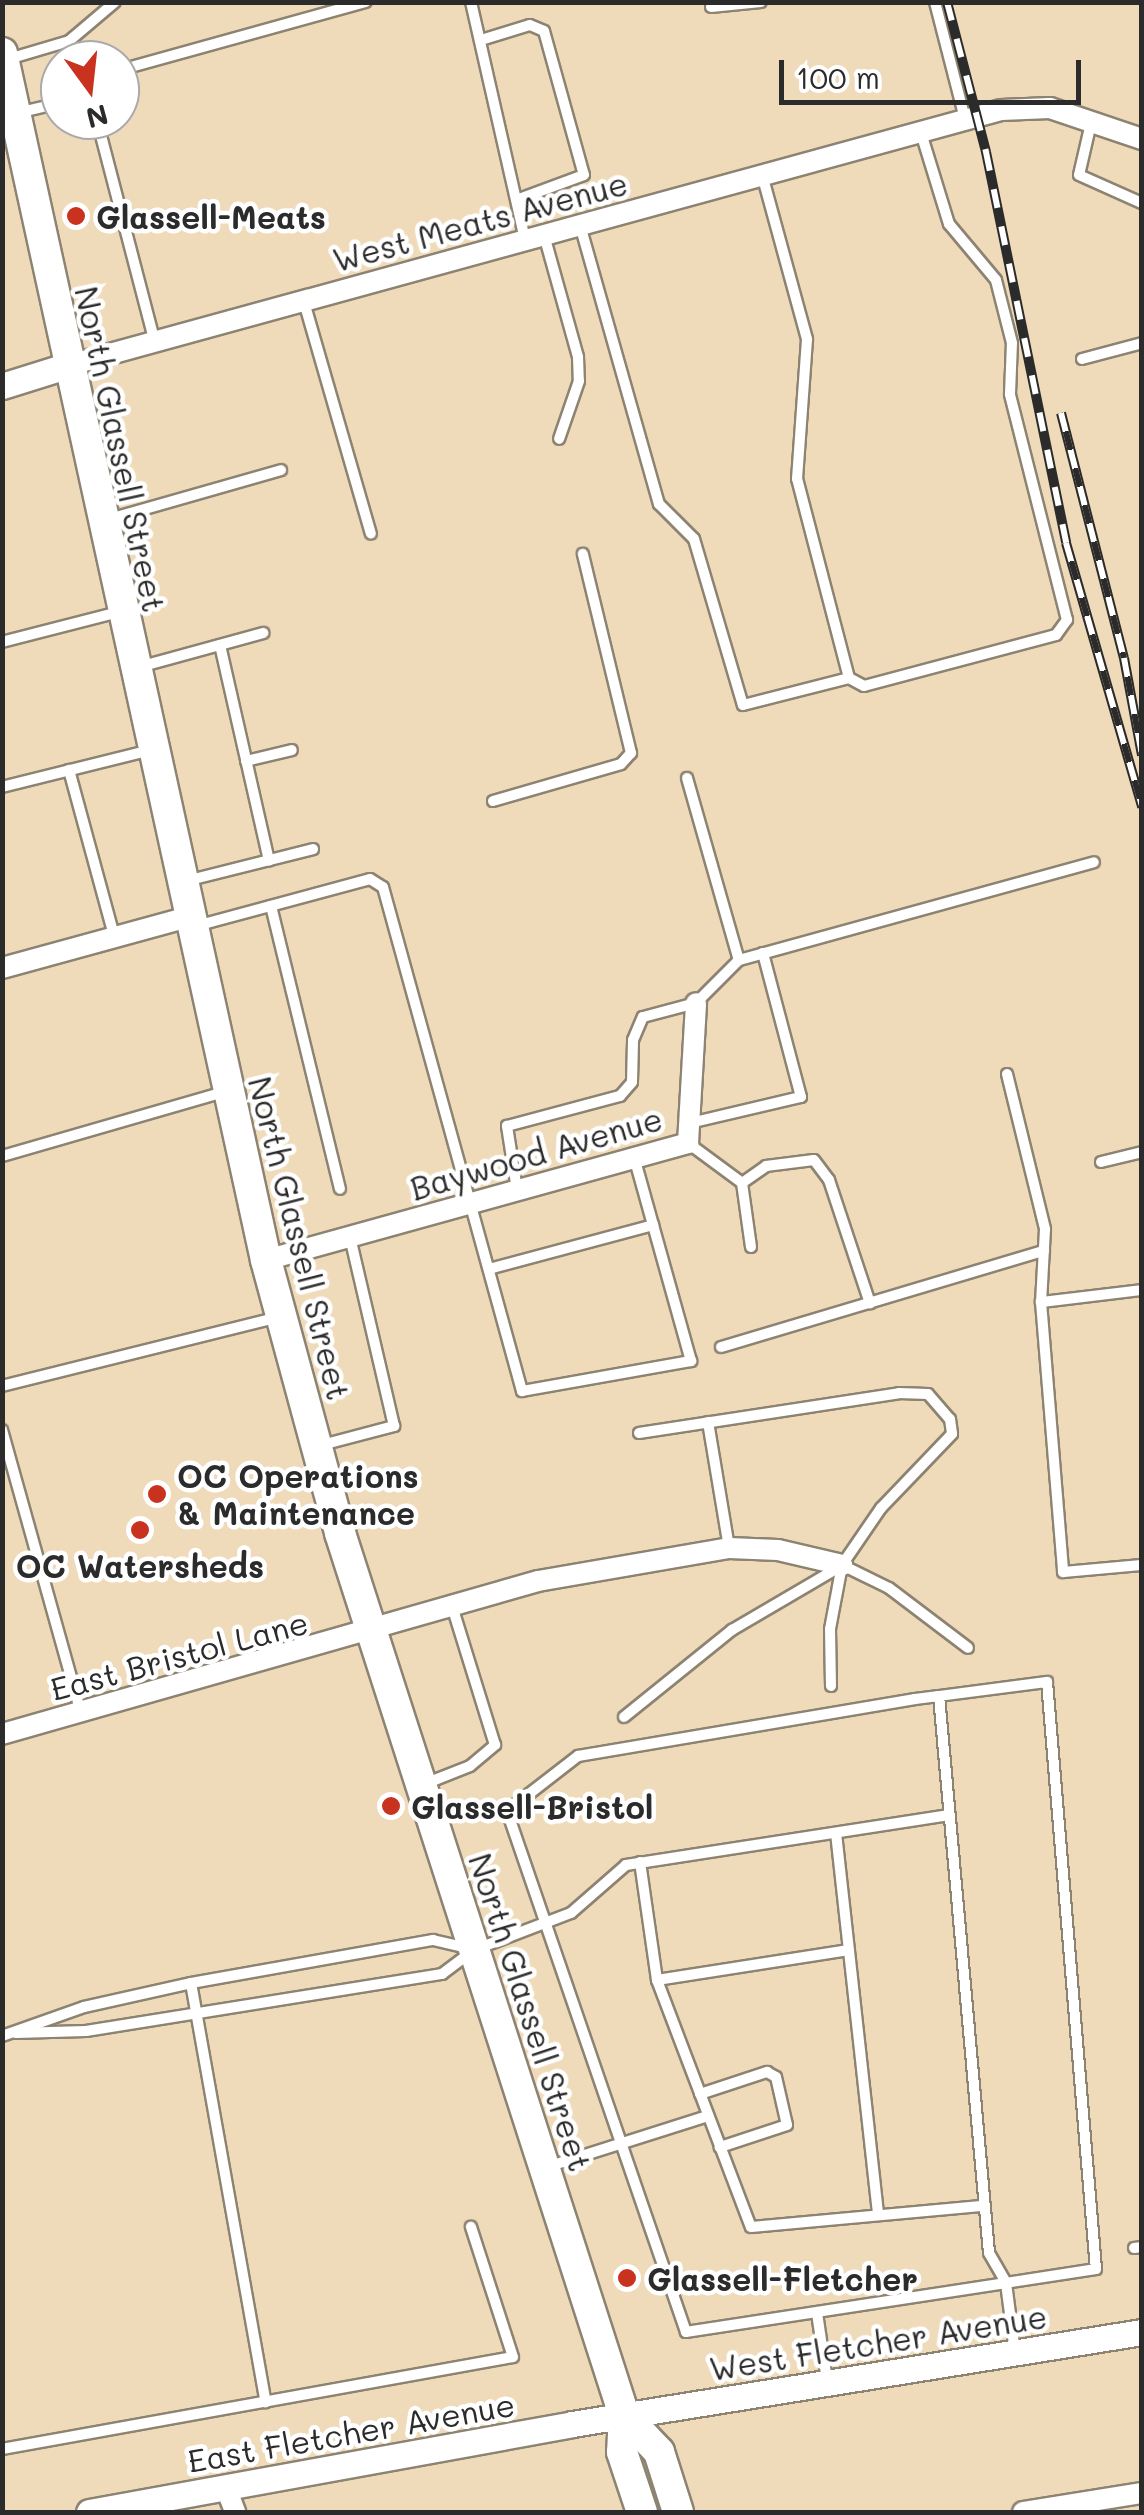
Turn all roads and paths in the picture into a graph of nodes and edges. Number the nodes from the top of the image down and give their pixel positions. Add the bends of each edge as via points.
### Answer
1 (115, 2) edge
2 (366, 2) edge
3 (470, 2) edge
4 (761, 2) edge
5 (935, 2) edge
6 (711, 7) dead end
7 (481, 40) junction
8 (3, 56) edge
9 (140, 64) edge
10 (40, 108) edge
11 (14, 114) junction
12 (965, 118) junction
13 (1091, 123) junction
14 (914, 132) junction
15 (1142, 139) edge
16 (102, 140) edge
17 (762, 174) junction
18 (516, 200) junction
19 (1142, 203) edge
20 (580, 224) junction
21 (535, 237) junction
22 (304, 301) junction
23 (155, 342) junction
24 (1142, 343) edge
25 (1082, 360) dead end
26 (66, 366) junction
27 (2, 386) edge
28 (558, 439) dead end
29 (281, 470) dead end
30 (100, 522) junction
31 (371, 534) dead end
32 (583, 554) dead end
33 (120, 611) junction
34 (264, 633) dead end
35 (2, 642) edge
36 (220, 645) junction
37 (133, 668) junction
38 (849, 678) junction
39 (151, 750) junction
40 (292, 750) dead end
41 (246, 761) junction
42 (69, 770) junction
43 (687, 778) dead end
44 (2, 787) edge
45 (493, 801) dead end
46 (313, 850) dead end
47 (268, 860) junction
48 (1094, 862) dead end
49 (180, 882) junction
50 (271, 906) junction
51 (190, 923) junction
52 (114, 937) junction
53 (763, 954) junction
54 (738, 960) junction
55 (2, 968) edge
56 (696, 1002) junction
57 (1007, 1074) dead end
58 (228, 1091) junction
59 (688, 1133) junction
60 (1142, 1152) edge
61 (2, 1156) edge
62 (634, 1157) junction
63 (1101, 1162) dead end
64 (742, 1183) junction
65 (340, 1189) dead end
66 (517, 1190) junction
67 (471, 1203) junction
68 (653, 1224) junction
69 (350, 1236) junction
70 (751, 1247) dead end
71 (1044, 1251) junction
72 (266, 1260) junction
73 (489, 1269) junction
74 (1142, 1290) edge
75 (1041, 1302) junction
76 (870, 1303) junction
77 (280, 1316) junction
78 (721, 1347) dead end
79 (2, 1386) edge
80 (708, 1422) junction
81 (2, 1430) edge
82 (638, 1433) dead end
83 (316, 1447) junction
84 (729, 1548) junction
85 (1142, 1565) edge
86 (842, 1566) junction
87 (452, 1606) junction
88 (372, 1632) junction
89 (968, 1648) dead end
90 (831, 1686) dead end
91 (938, 1696) junction
92 (82, 1712) junction
93 (624, 1717) dead end
94 (2, 1734) edge
95 (421, 1786) junction
96 (949, 1815) junction
97 (836, 1833) junction
98 (640, 1862) junction
99 (548, 1922) junction
100 (474, 1950) junction
101 (849, 1950) junction
102 (656, 1980) junction
103 (192, 1983) junction
104 (197, 2014) junction
105 (16, 2033) junction
106 (2, 2036) edge
107 (700, 2094) junction
108 (708, 2116) junction
109 (623, 2143) junction
110 (720, 2147) junction
111 (544, 2168) junction
112 (984, 2206) junction
113 (878, 2213) junction
114 (472, 2228) dead end
115 (1006, 2284) junction
116 (818, 2313) junction
117 (1142, 2332) edge
118 (1016, 2352) junction
119 (827, 2382) junction
120 (266, 2402) junction
121 (624, 2415) junction
122 (2, 2449) edge
123 (1142, 2493) edge
124 (230, 2500) edge
125 (88, 2512) edge
126 (642, 2512) edge
127 (678, 2512) edge
128 (1023, 2512) edge

1 - 8 lane via 69,41
2 - 9 lane
3 - 7 lane
4 - 6 lane
5 - 12 lane
7 - 18 lane
7 - 18 lane via 530,26 544,31 584,176
8 - 11 main road, North Glassell Street
10 - 11 lane
11 - 26 main road, North Glassell Street via 19,165
12 - 13 street, West Meats Avenue via 1050,108
12 - 14 street, West Meats Avenue
13 - 15 street, West Meats Avenue
13 - 19 lane via 1079,175
14 - 17 street, West Meats Avenue
14 - 38 lane via 950,224 996,280 1012,343 1010,394 1067,620 1056,636 864,686
16 - 23 lane
17 - 20 street, West Meats Avenue
17 - 38 lane via 806,339 797,479
18 - 21 lane
20 - 21 street, West Meats Avenue
20 - 38 lane via 658,504 694,539 743,705
21 - 22 street, West Meats Avenue
21 - 28 lane via 578,358 579,381
22 - 23 street, West Meats Avenue
22 - 31 lane
23 - 26 street, West Meats Avenue
24 - 25 lane
26 - 27 street
26 - 30 main road, North Glassell Street
29 - 30 lane
30 - 33 main road, North Glassell Street
32 - 45 lane via 632,753 621,764
33 - 35 lane
33 - 37 main road, North Glassell Street
34 - 36 lane
36 - 37 lane
36 - 41 lane
37 - 39 main road, North Glassell Street
39 - 42 lane
39 - 49 main road, North Glassell Street
40 - 41 lane
41 - 47 lane
42 - 44 lane
42 - 52 lane
43 - 54 lane
46 - 47 lane
47 - 49 lane
48 - 53 lane
49 - 51 main road, North Glassell Street
50 - 51 lane
50 - 65 lane
50 - 67 lane via 370,878 383,887
51 - 52 street
51 - 58 main road, North Glassell Street
52 - 55 street
53 - 54 lane
53 - 59 lane via 801,1096
54 - 56 lane
56 - 59 street, Baywood Avenue
56 - 66 lane via 644,1017 633,1040 632,1082 620,1096 507,1126
57 - 71 lane via 1045,1229
58 - 61 lane
58 - 72 main road, North Glassell Street
59 - 62 street, Baywood Avenue
59 - 64 lane
60 - 63 lane
62 - 66 street, Baywood Avenue
62 - 68 lane
64 - 70 lane
64 - 76 lane via 766,1166 814,1160 829,1180
66 - 67 street, Baywood Avenue
67 - 69 street, Baywood Avenue
67 - 73 lane
68 - 73 lane
68 - 73 lane via 691,1360 522,1391
69 - 72 street, Baywood Avenue
69 - 83 lane via 394,1426
71 - 75 lane
71 - 76 lane
72 - 77 main road, North Glassell Street
74 - 75 lane
75 - 85 lane via 1063,1572
76 - 78 lane
77 - 79 lane
77 - 83 main road, North Glassell Street
80 - 82 lane
80 - 84 lane
80 - 86 lane via 899,1392 928,1394 950,1419 952,1434 880,1508
81 - 92 lane
83 - 88 main road, North Glassell Street
84 - 86 street, East Bristol Lane via 778,1550
84 - 87 street, East Bristol Lane via 538,1580
86 - 89 lane via 889,1588
86 - 90 lane via 830,1628
86 - 93 lane via 732,1630
87 - 88 street, East Bristol Lane
87 - 95 lane via 495,1745 470,1766
88 - 92 street, East Bristol Lane
88 - 95 main road, North Glassell Street
91 - 96 lane
91 - 99 lane via 578,1756 507,1811
91 - 115 lane via 1047,1682 1096,2269
92 - 94 street, East Bristol Lane
95 - 100 main road, North Glassell Street
96 - 97 lane
96 - 112 lane
97 - 98 lane
97 - 101 lane
98 - 99 lane via 626,1865 571,1913
98 - 102 lane
99 - 100 lane
99 - 109 lane
100 - 103 lane via 433,1940
100 - 104 lane via 442,1974
100 - 111 main road, North Glassell Street
101 - 102 lane
101 - 113 lane
102 - 107 lane
103 - 104 lane
103 - 105 lane via 84,2007
104 - 105 lane via 86,2031
104 - 120 lane
105 - 106 lane
107 - 108 lane
107 - 110 lane via 766,2072 776,2077 787,2125
108 - 109 lane
108 - 110 lane
109 - 111 lane
109 - 116 lane via 686,2332
110 - 113 lane via 751,2228
111 - 121 main road, North Glassell Street
112 - 113 lane
112 - 115 lane via 989,2253
114 - 120 lane via 513,2356
115 - 116 lane
115 - 118 lane
116 - 119 lane
117 - 118 street, West Fletcher Avenue
118 - 119 street, West Fletcher Avenue
119 - 121 street, West Fletcher Avenue
120 - 122 lane
121 - 124 street, East Fletcher Avenue
121 - 126 main road, North Glassell Street via 622,2452
121 - 127 main road, North Glassell Street via 659,2452
123 - 128 street
124 - 125 street, East Fletcher Avenue

